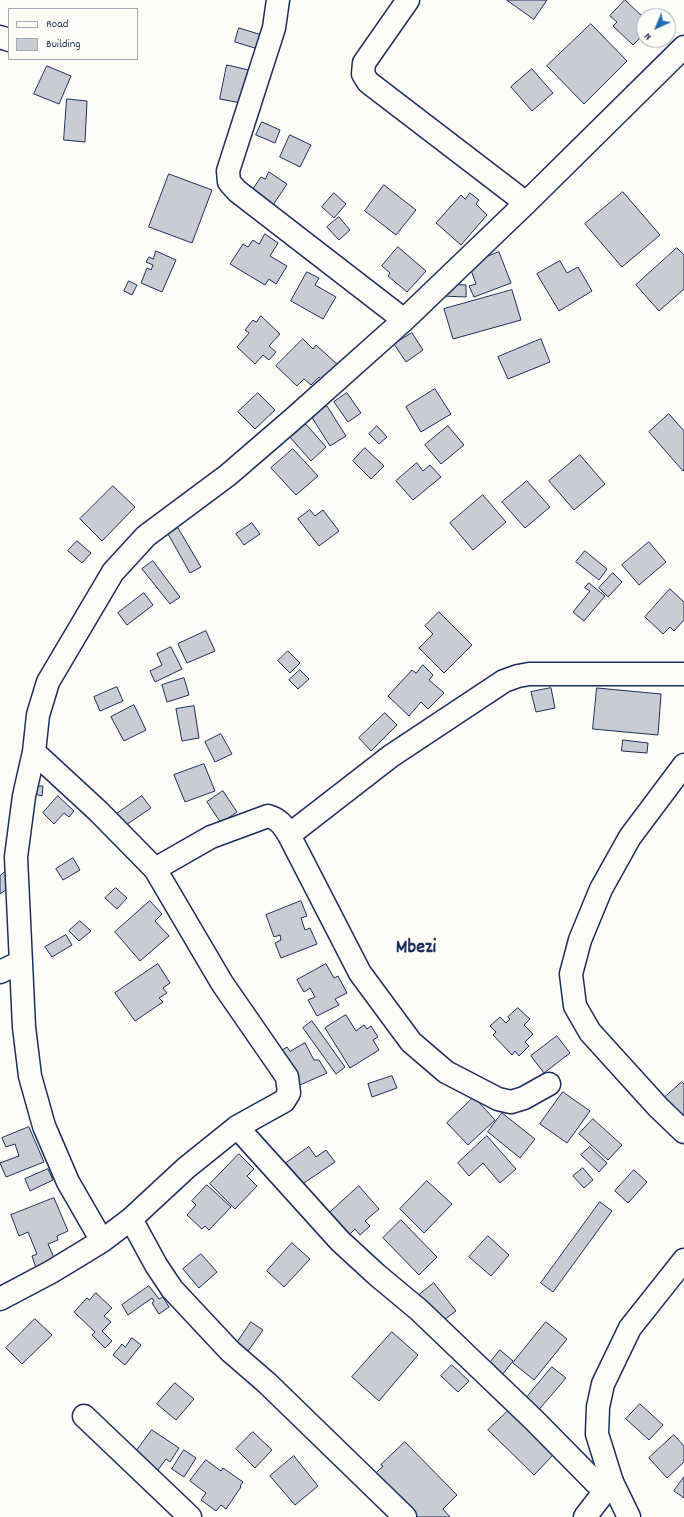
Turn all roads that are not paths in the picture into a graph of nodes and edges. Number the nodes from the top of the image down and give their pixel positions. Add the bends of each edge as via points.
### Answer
1 (278, 0) edge
2 (408, 0) edge
3 (684, 47) edge
4 (526, 203) junction
5 (404, 320) junction
6 (684, 674) edge
7 (34, 752) junction
8 (684, 765) edge
9 (289, 834) junction
10 (19, 838) junction
11 (0, 861) edge
12 (155, 869) junction
13 (21, 962) junction
14 (0, 972) edge
15 (549, 1084) dead end
16 (237, 1127) junction
17 (684, 1132) edge
18 (131, 1219) junction
19 (102, 1241) junction
20 (684, 1260) edge
21 (0, 1299) edge
22 (84, 1416) dead end
23 (608, 1486) junction
24 (190, 1517) edge
25 (405, 1517) edge
26 (585, 1517) edge
27 (629, 1517) edge

1 - 5 street via 274,28 228,171 229,182 237,191
2 - 4 street via 364,63 363,74 368,82
3 - 4 street
4 - 5 street
5 - 7 street via 228,475 146,536 112,572 48,682 38,714
6 - 9 street via 529,674 504,681 391,756
7 - 10 street via 24,796
7 - 12 street via 98,811
8 - 17 street via 630,838 601,890 580,940 571,974 575,1006 590,1032
9 - 12 street via 280,821 268,816 211,837
9 - 15 street via 360,973 411,1042 446,1072 498,1099 511,1102
10 - 11 street
10 - 13 street via 16,857
12 - 16 street via 222,983 286,1077 289,1093 284,1101
13 - 14 street
13 - 19 street via 24,1027 30,1076 44,1126 68,1182
16 - 18 street via 186,1168
16 - 23 street via 340,1241 419,1310 534,1420
18 - 19 street
18 - 25 street via 172,1289 230,1350
19 - 21 street via 52,1272
20 - 23 street via 630,1328 603,1384 598,1407 597,1434
22 - 24 street
23 - 26 street
23 - 27 street

